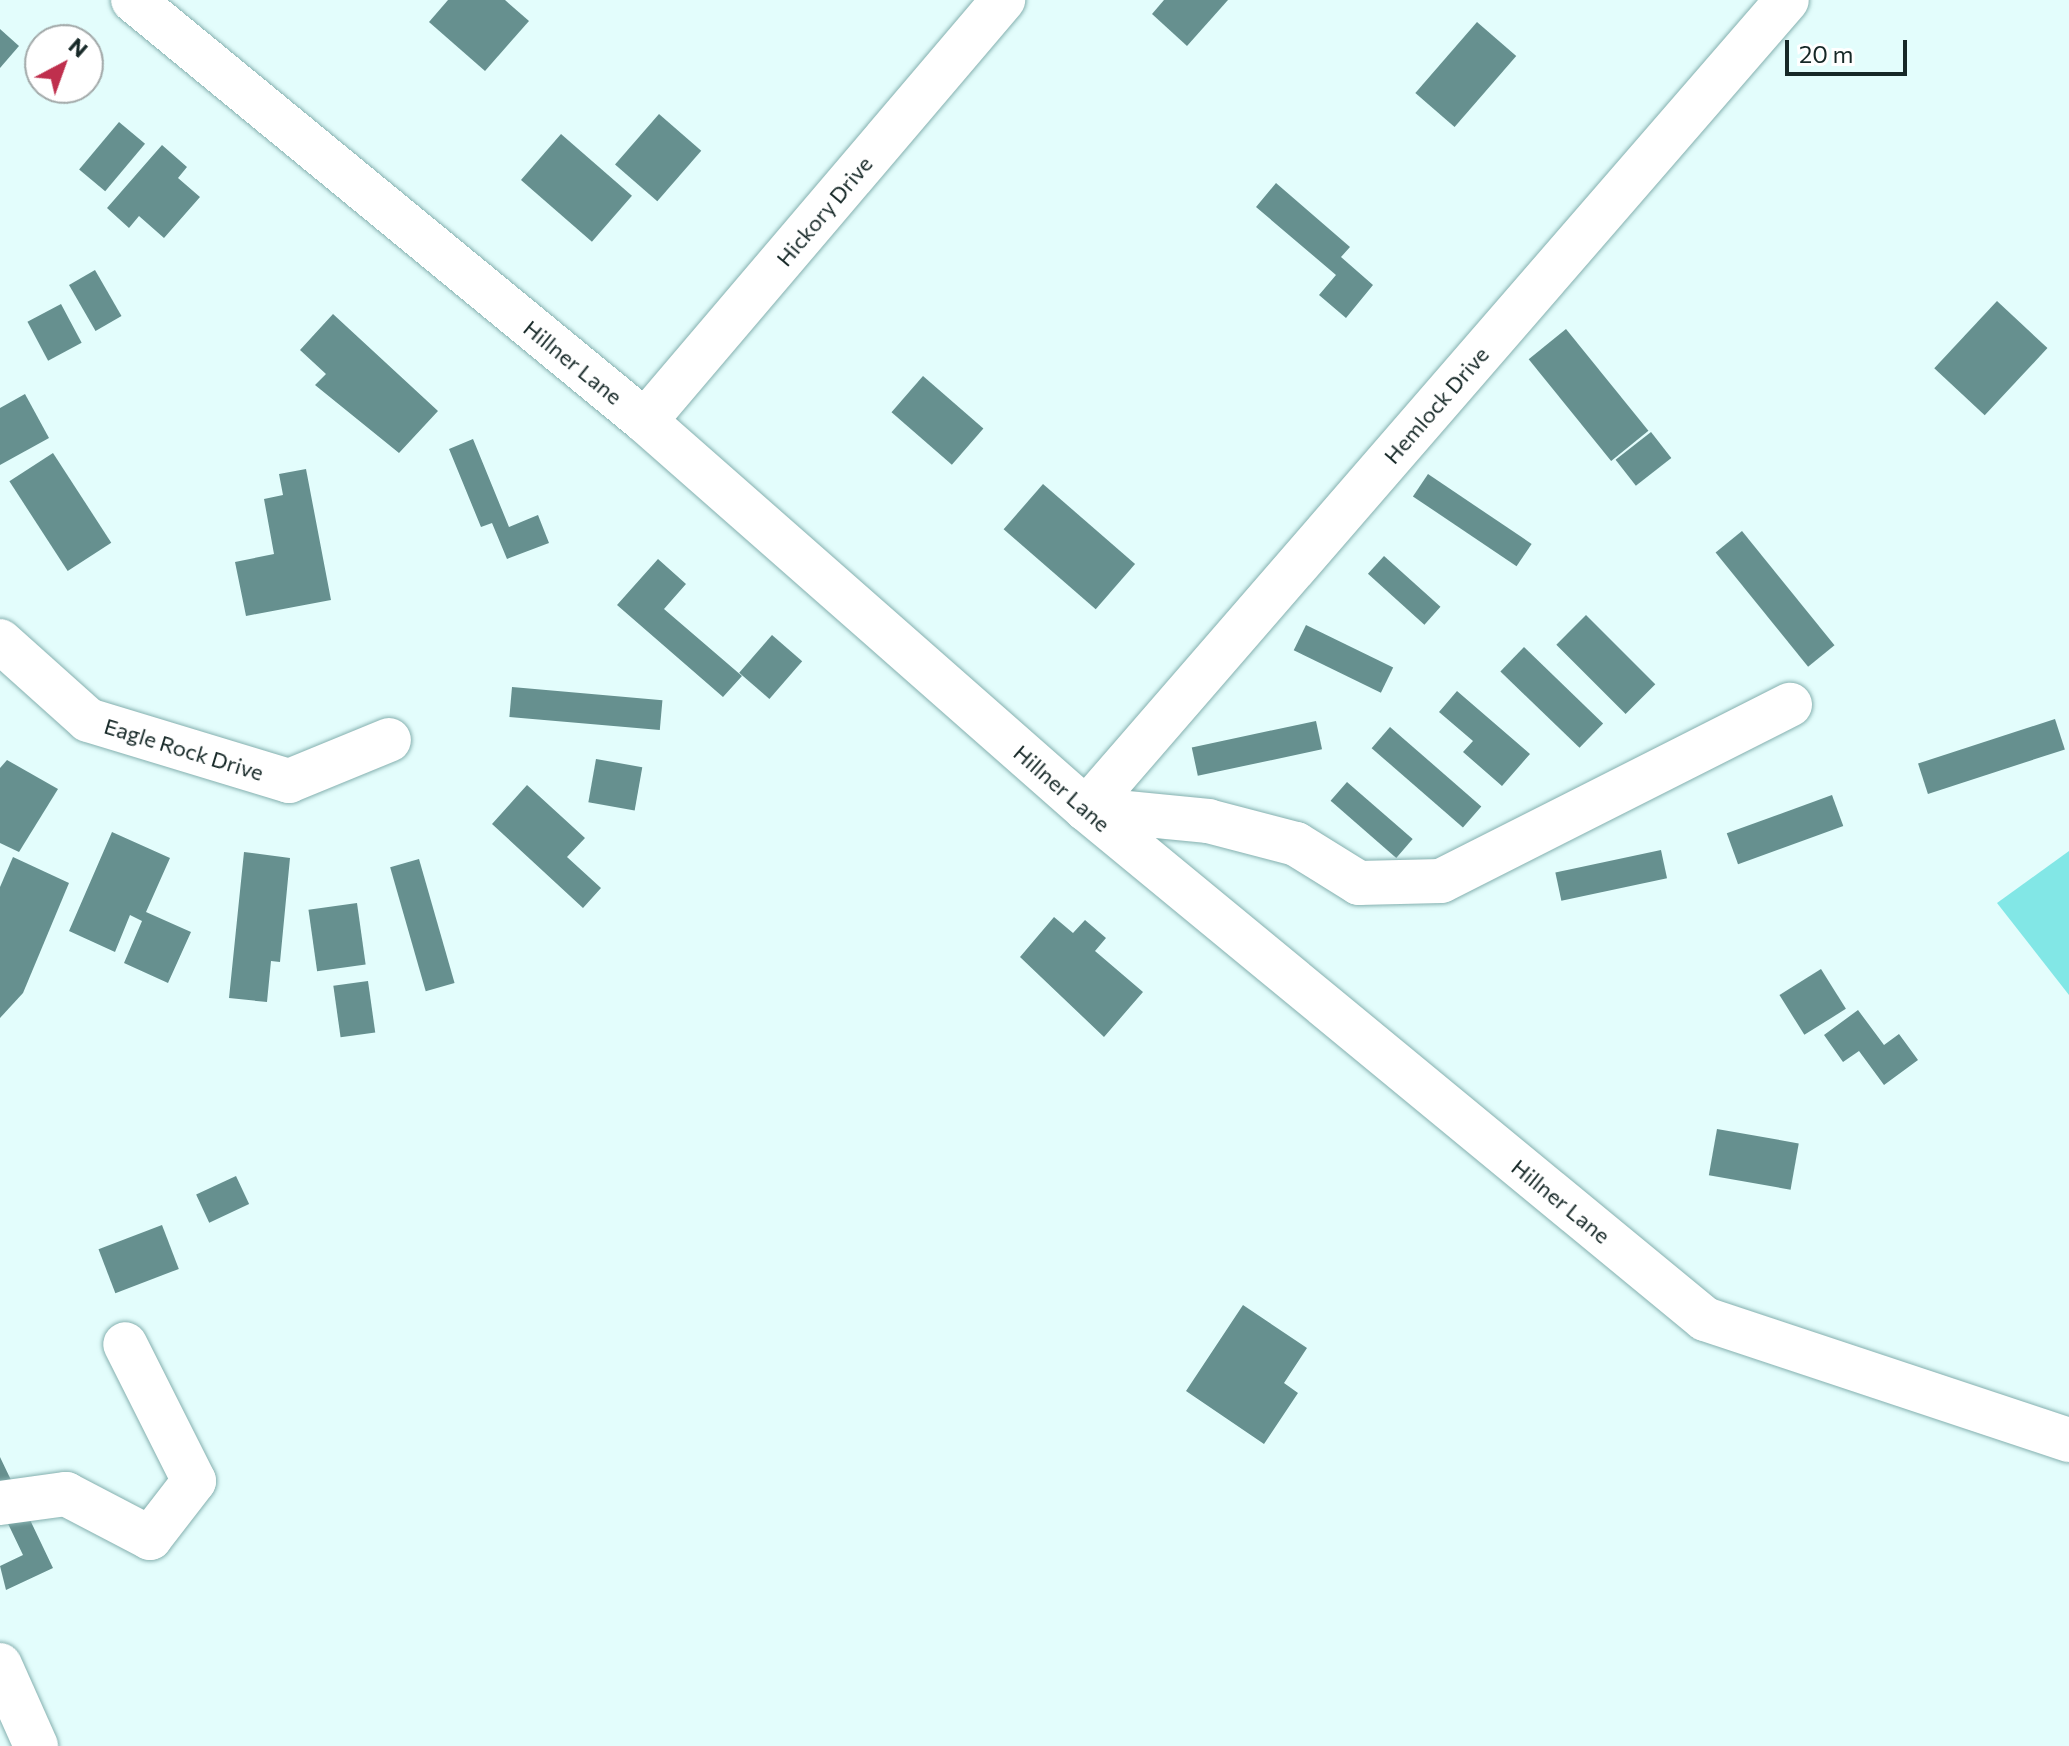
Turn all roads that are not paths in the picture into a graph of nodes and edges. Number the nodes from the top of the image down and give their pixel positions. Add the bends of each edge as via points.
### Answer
1 (133, 0) edge
2 (1003, 0) edge
3 (1787, 0) edge
4 (645, 421) junction
5 (0, 641) edge
6 (1790, 705) dead end
7 (389, 740) dead end
8 (1086, 809) junction
9 (125, 1344) dead end
10 (2069, 1440) edge
11 (0, 1503) edge
12 (0, 1665) edge
13 (36, 1746) edge

1 - 4 street, Hillner Lane
2 - 4 street, Hickory Drive
3 - 8 street, Hemlock Drive
4 - 8 street, Hillner Lane
5 - 7 street, Eagle Rock Drive via 88,720 289,781
6 - 8 street via 1441,881 1359,883 1296,844 1208,821
8 - 10 street, Hillner Lane via 1705,1319
9 - 11 street via 194,1481 177,1504 150,1538 66,1494
12 - 13 street

